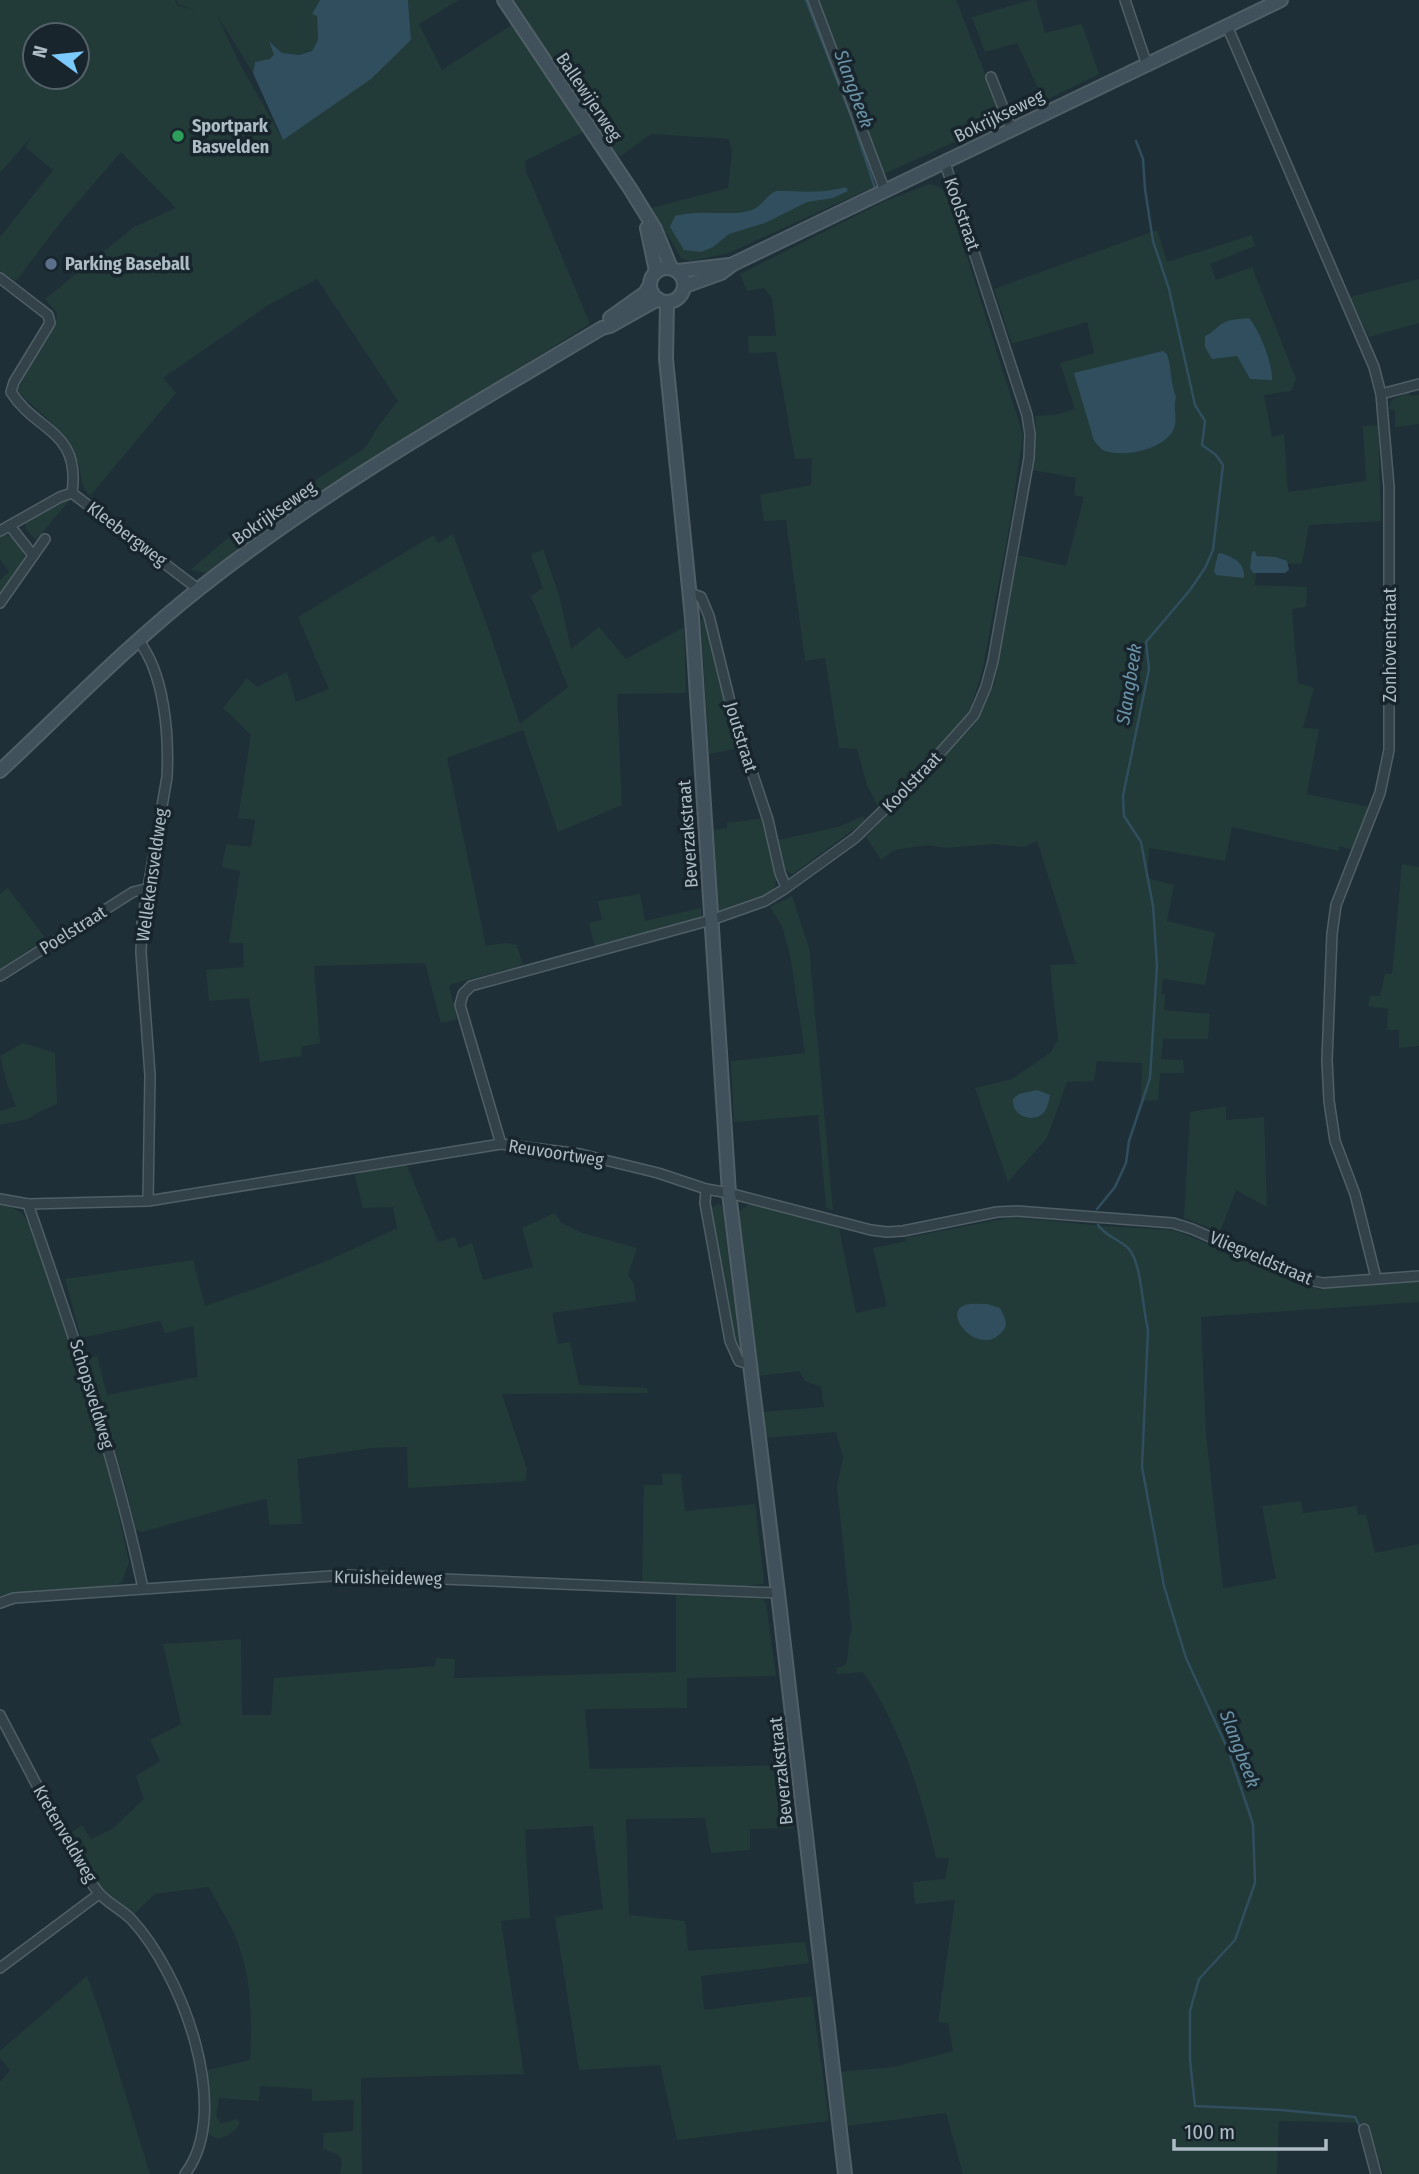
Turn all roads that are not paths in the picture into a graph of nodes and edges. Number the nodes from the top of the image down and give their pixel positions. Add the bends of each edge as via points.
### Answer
1 (504, 0) edge
2 (813, 0) edge
3 (1125, 0) edge
4 (1281, 0) edge
5 (1227, 26) junction
6 (1147, 65) junction
7 (991, 77) dead end
8 (1011, 128) junction
9 (945, 163) junction
10 (885, 191) junction
11 (644, 214) junction
12 (733, 264) junction
13 (675, 269) junction
14 (656, 271) junction
15 (0, 278) edge
16 (650, 285) junction
17 (685, 286) junction
18 (662, 300) junction
19 (602, 328) junction
20 (1419, 384) edge
21 (1381, 394) junction
22 (72, 493) junction
23 (9, 526) junction
24 (0, 531) edge
25 (45, 539) dead end
26 (32, 554) junction
27 (198, 589) junction
28 (690, 593) junction
29 (0, 603) edge
30 (138, 640) junction
31 (0, 771) edge
32 (786, 887) junction
33 (149, 888) junction
34 (711, 920) junction
35 (0, 976) edge
36 (500, 1144) junction
37 (706, 1189) junction
38 (729, 1193) junction
39 (0, 1199) edge
40 (148, 1200) junction
41 (28, 1203) junction
42 (1105, 1218) joint
43 (1419, 1276) edge
44 (1377, 1279) junction
45 (749, 1364) junction
46 (143, 1588) junction
47 (778, 1593) junction
48 (0, 1603) edge
49 (0, 1715) edge
50 (99, 1894) junction
51 (0, 1968) edge
52 (1364, 2129) dead end
53 (185, 2174) edge
54 (845, 2174) edge
55 (1376, 2174) edge

1 - 11 street, Ballewijerweg
2 - 10 street
3 - 6 street
4 - 5 street, Bokrijkseweg
5 - 6 street, Bokrijkseweg
5 - 21 street, Zonhovenstraat via 1374,367
6 - 8 street, Bokrijkseweg
7 - 8 street
8 - 9 street, Bokrijkseweg
9 - 10 street, Bokrijkseweg
9 - 32 street, Koolstraat via 1030,434 993,661 974,715 923,772 855,838
10 - 12 street, Bokrijkseweg
11 - 13 street, Ballewijerweg
11 - 14 street, Ballewijerweg
12 - 13 street, Bokrijkseweg
12 - 17 street, Bokrijkseweg
13 - 14 street, Bokrijkseweg
13 - 17 street
14 - 16 street, Bokrijkseweg
15 - 22 street, Kleebergweg via 48,315 50,323 11,392 63,444 73,467
16 - 18 street
16 - 19 street, Bokrijkseweg
17 - 18 street, Bokrijkseweg via 681,295
18 - 19 street, Bokrijkseweg
18 - 28 street, Beverzakstraat
19 - 27 street, Bokrijkseweg via 292,520
20 - 21 street
21 - 44 street, Zonhovenstraat via 1389,487 1389,750 1380,793 1336,905 1327,1060 1335,1141 1355,1194
22 - 23 street
22 - 27 street, Kleebergweg
23 - 24 street
23 - 26 street
25 - 26 street
26 - 29 street
27 - 30 street, Bokrijkseweg
28 - 32 street, Joutstraat via 701,597 709,616 734,718
28 - 34 street, Beverzakstraat
30 - 31 street, Bokrijkseweg
30 - 33 street, Wellekensveldweg via 152,662 168,736 167,777
32 - 34 street, Koolstraat via 765,901
33 - 35 street, Poelstraat via 133,892
33 - 40 street, Wellekensveldweg via 141,953 150,1062
34 - 36 street, Koolstraat via 471,986 463,994 460,1004
34 - 38 street, Beverzakstraat
36 - 37 street, Reuvoortweg via 580,1154
36 - 40 street, Reuvoortweg
37 - 38 street, Reuvoortweg
37 - 45 street via 730,1341 739,1361
38 - 42 street, Reuvoortweg via 887,1232 997,1212
38 - 45 street, Beverzakstraat
39 - 41 street, Reuvoortweg
40 - 41 street, Reuvoortweg
41 - 46 street, Schopsveldweg via 109,1448
42 - 44 street, Vliegveldstraat via 1192,1228 1305,1279 1323,1283
43 - 44 street, Vliegveldstraat
45 - 47 street, Beverzakstraat
46 - 47 street, Kruisheideweg via 346,1575
46 - 48 street, Kruisheideweg via 14,1598
47 - 54 street, Beverzakstraat
49 - 50 street, Kretenveldweg via 66,1842
50 - 51 street
50 - 53 street, Kretenveldweg via 131,1919 158,1956 191,2025 201,2068 204,2132 198,2154
52 - 55 street

